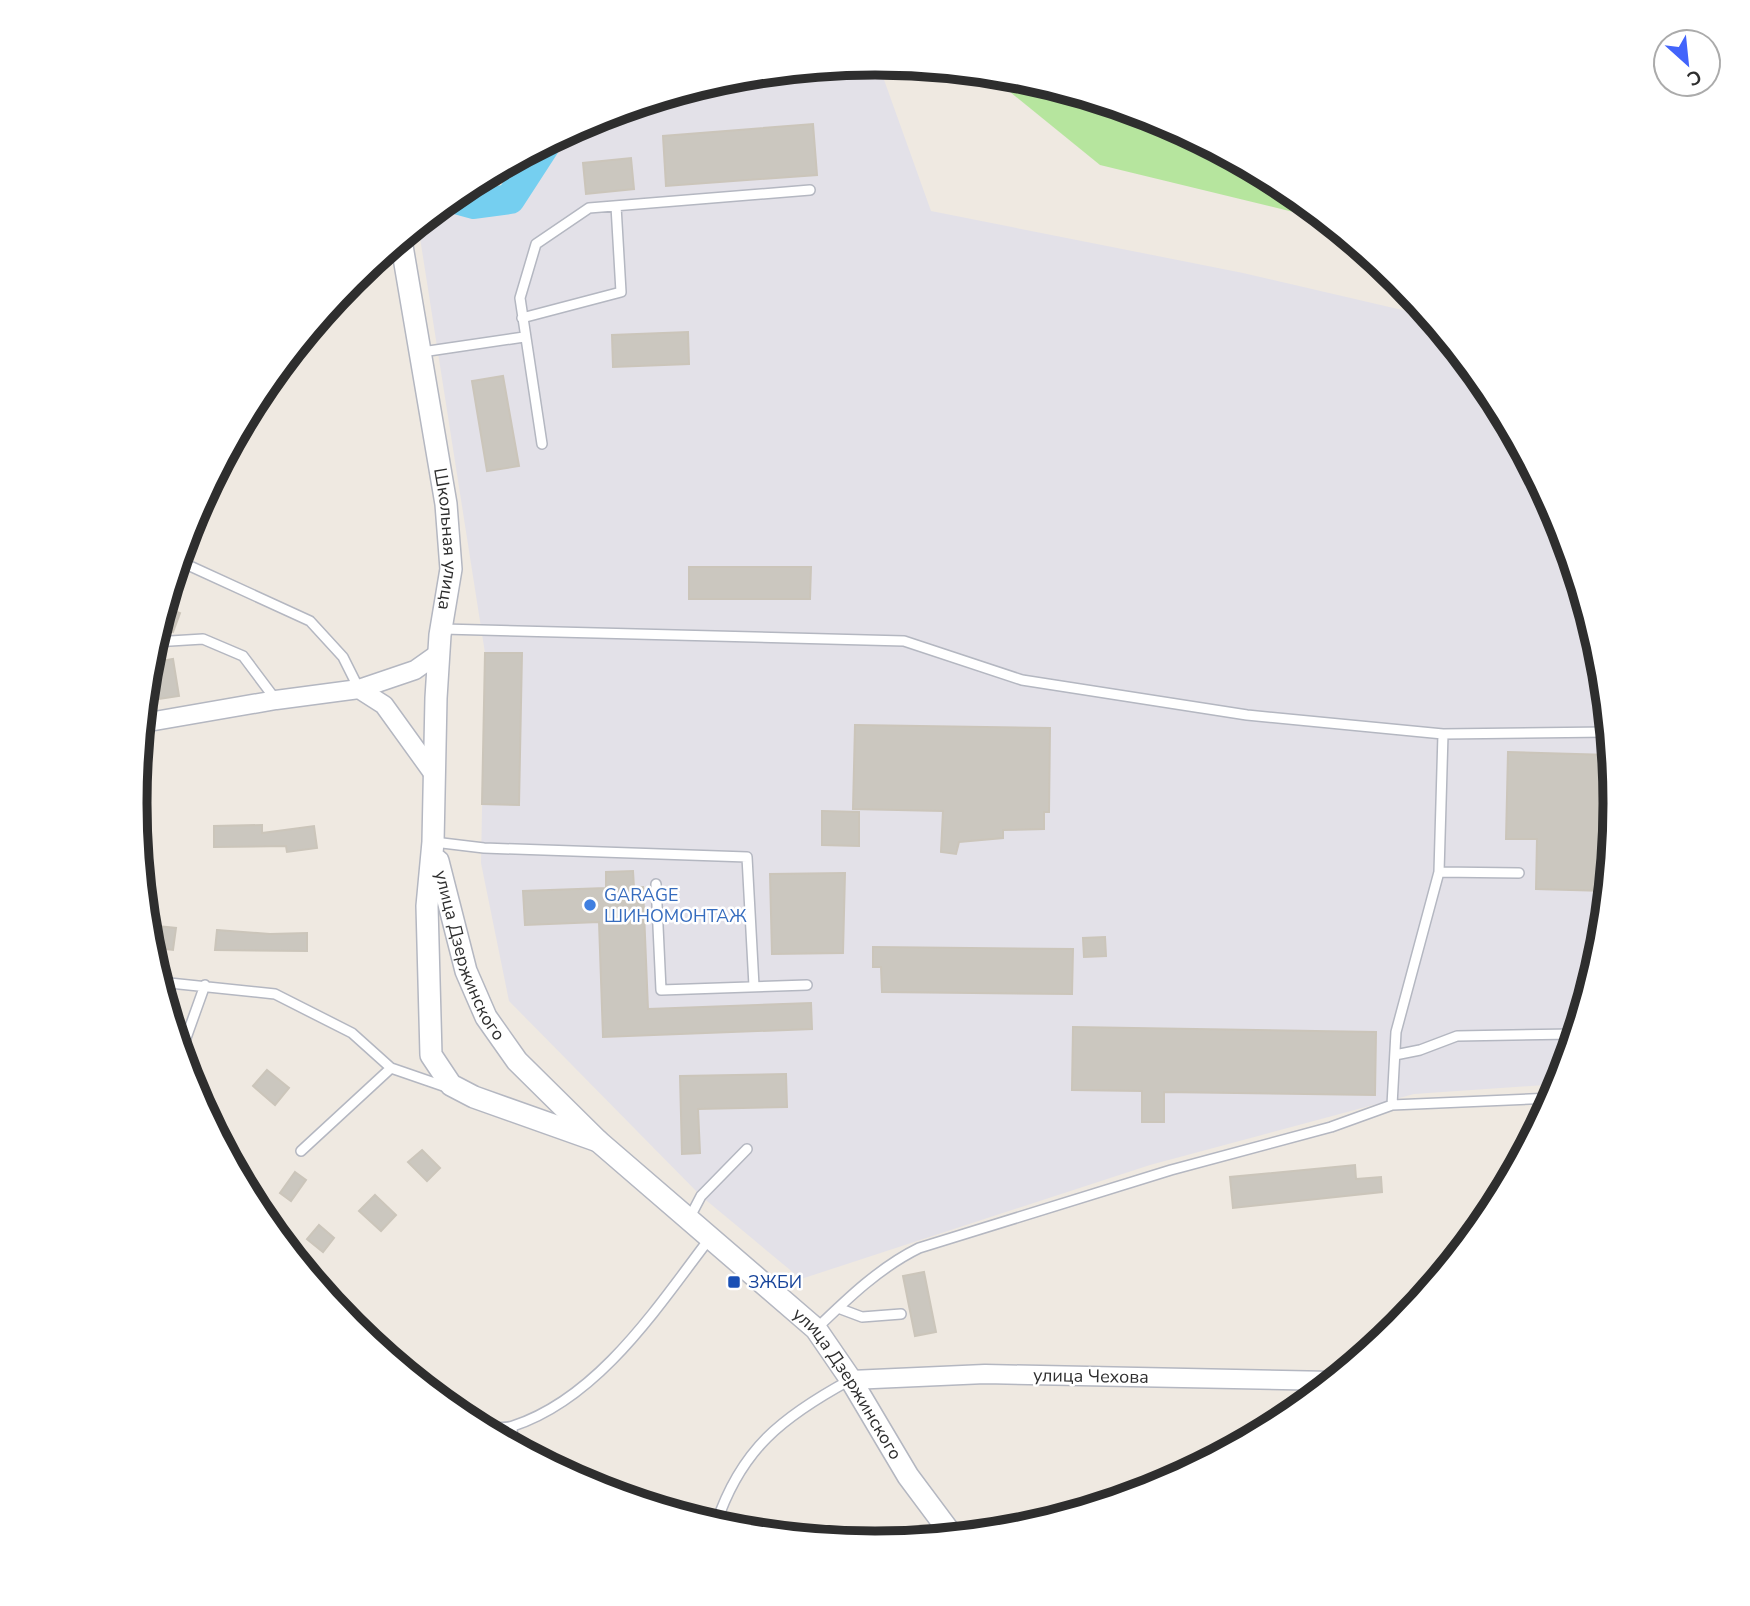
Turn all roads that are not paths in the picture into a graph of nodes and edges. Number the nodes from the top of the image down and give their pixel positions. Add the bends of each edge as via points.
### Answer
1 (810, 190) dead end
2 (616, 206) junction
3 (403, 250) edge
4 (522, 318) junction
5 (524, 337) junction
6 (420, 352) junction
7 (542, 444) dead end
8 (188, 565) edge
9 (441, 629) junction
10 (166, 641) edge
11 (439, 653) junction
12 (359, 689) junction
13 (276, 699) junction
14 (152, 721) edge
15 (1599, 732) edge
16 (1443, 734) junction
17 (433, 772) junction
18 (433, 842) junction
19 (1438, 872) junction
20 (1519, 873) dead end
21 (656, 884) dead end
22 (170, 983) edge
23 (205, 985) junction
24 (807, 985) dead end
25 (754, 986) junction
26 (1565, 1034) edge
27 (186, 1038) edge
28 (1395, 1055) junction
29 (391, 1068) junction
30 (474, 1097) junction
31 (1539, 1099) edge
32 (1392, 1105) junction
33 (598, 1141) junction
34 (747, 1149) dead end
35 (301, 1151) dead end
36 (690, 1217) junction
37 (711, 1237) junction
38 (838, 1308) junction
39 (901, 1314) dead end
40 (816, 1329) junction
41 (851, 1380) junction
42 (1317, 1381) edge
43 (501, 1427) edge
44 (512, 1427) junction
45 (512, 1434) edge
46 (720, 1514) edge
47 (946, 1527) edge

1 - 2 lane
2 - 4 lane via 589,208 536,244 520,298
2 - 4 lane via 621,292
3 - 6 street, Школьная улица
4 - 5 lane
5 - 6 lane
5 - 7 lane
6 - 9 street, Школьная улица via 446,504 451,569
8 - 12 lane via 310,621 343,657
9 - 11 street, Школьная улица
9 - 16 lane via 904,641 1022,680 1247,715
10 - 13 lane via 202,639 243,656
11 - 12 street via 415,670
11 - 17 street, Школьная улица
12 - 13 street
12 - 17 street via 384,705
13 - 14 street
15 - 16 lane
16 - 19 lane
17 - 18 street, Школьная улица
18 - 25 lane via 484,848 747,857
18 - 30 street, улица Дзержинского via 427,906 431,1055 451,1085
18 - 33 street, улица Дзержинского via 466,971 486,1017 517,1061
19 - 20 lane
19 - 28 lane via 1396,1032
21 - 25 lane via 660,990
22 - 23 lane
23 - 27 lane
23 - 29 lane via 275,994 352,1032
24 - 25 lane
26 - 28 lane via 1457,1036
28 - 32 lane
29 - 30 lane
29 - 35 lane
30 - 33 street, улица Дзержинского
31 - 32 lane
32 - 38 lane via 919,1248 902,1256
33 - 36 street, улица Дзержинского
34 - 36 lane via 701,1196
36 - 37 street, улица Дзержинского
37 - 40 street, улица Дзержинского
37 - 44 lane via 634,1337 574,1395
38 - 39 lane via 862,1317
38 - 40 lane
40 - 41 street, улица Дзержинского
41 - 42 street, улица Чехова via 985,1374
41 - 46 lane via 801,1407 774,1431 737,1472
41 - 47 street, улица Дзержинского via 908,1476
43 - 44 lane
44 - 45 lane

